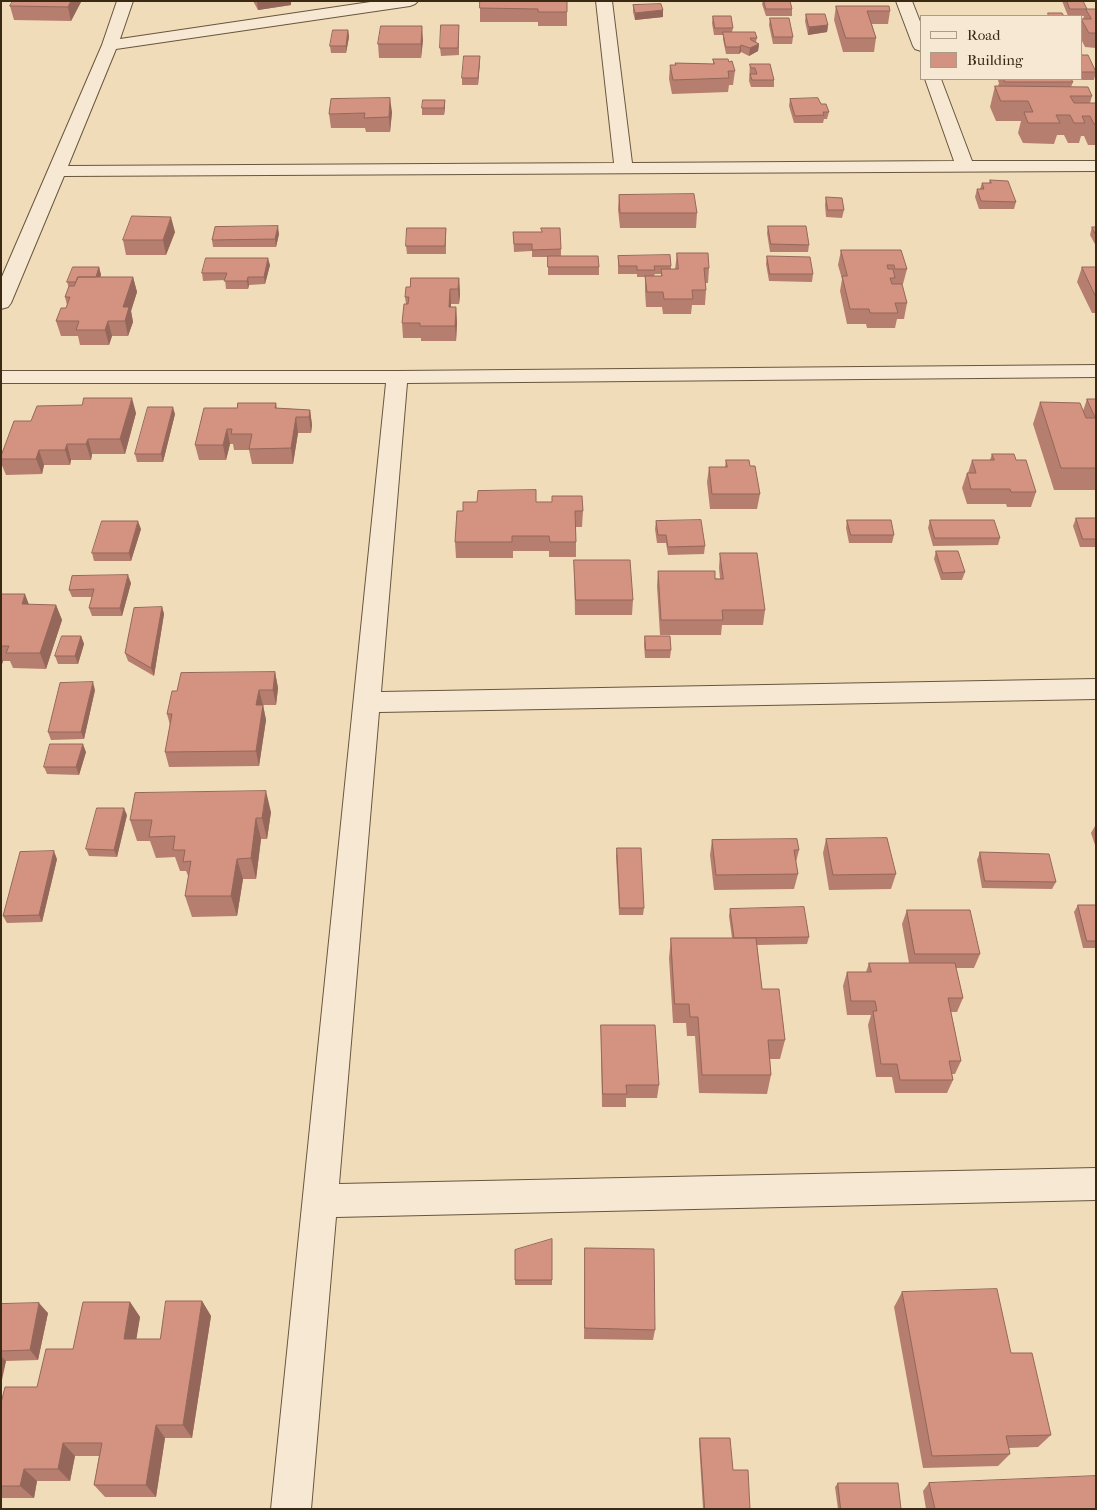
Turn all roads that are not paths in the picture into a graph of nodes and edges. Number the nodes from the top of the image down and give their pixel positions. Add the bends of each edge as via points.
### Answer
1 (125, 1) edge
2 (410, 1) edge
3 (604, 1) edge
4 (904, 1) edge
5 (920, 43) edge
6 (110, 45) junction
7 (933, 80) edge
8 (1096, 166) edge
9 (965, 167) junction
10 (624, 168) junction
11 (57, 171) junction
12 (4, 292) edge
13 (1096, 371) edge
14 (1, 377) edge
15 (396, 377) junction
16 (1096, 689) edge
17 (366, 702) junction
18 (1096, 1184) edge
19 (319, 1201) junction
20 (291, 1509) edge

1 - 6 street
2 - 6 street
3 - 10 street
4 - 5 street
6 - 11 street
7 - 9 street
8 - 9 street
9 - 10 street
10 - 11 street
11 - 12 street
13 - 15 street
14 - 15 street
15 - 17 street
16 - 17 street
17 - 19 street
18 - 19 street
19 - 20 street

